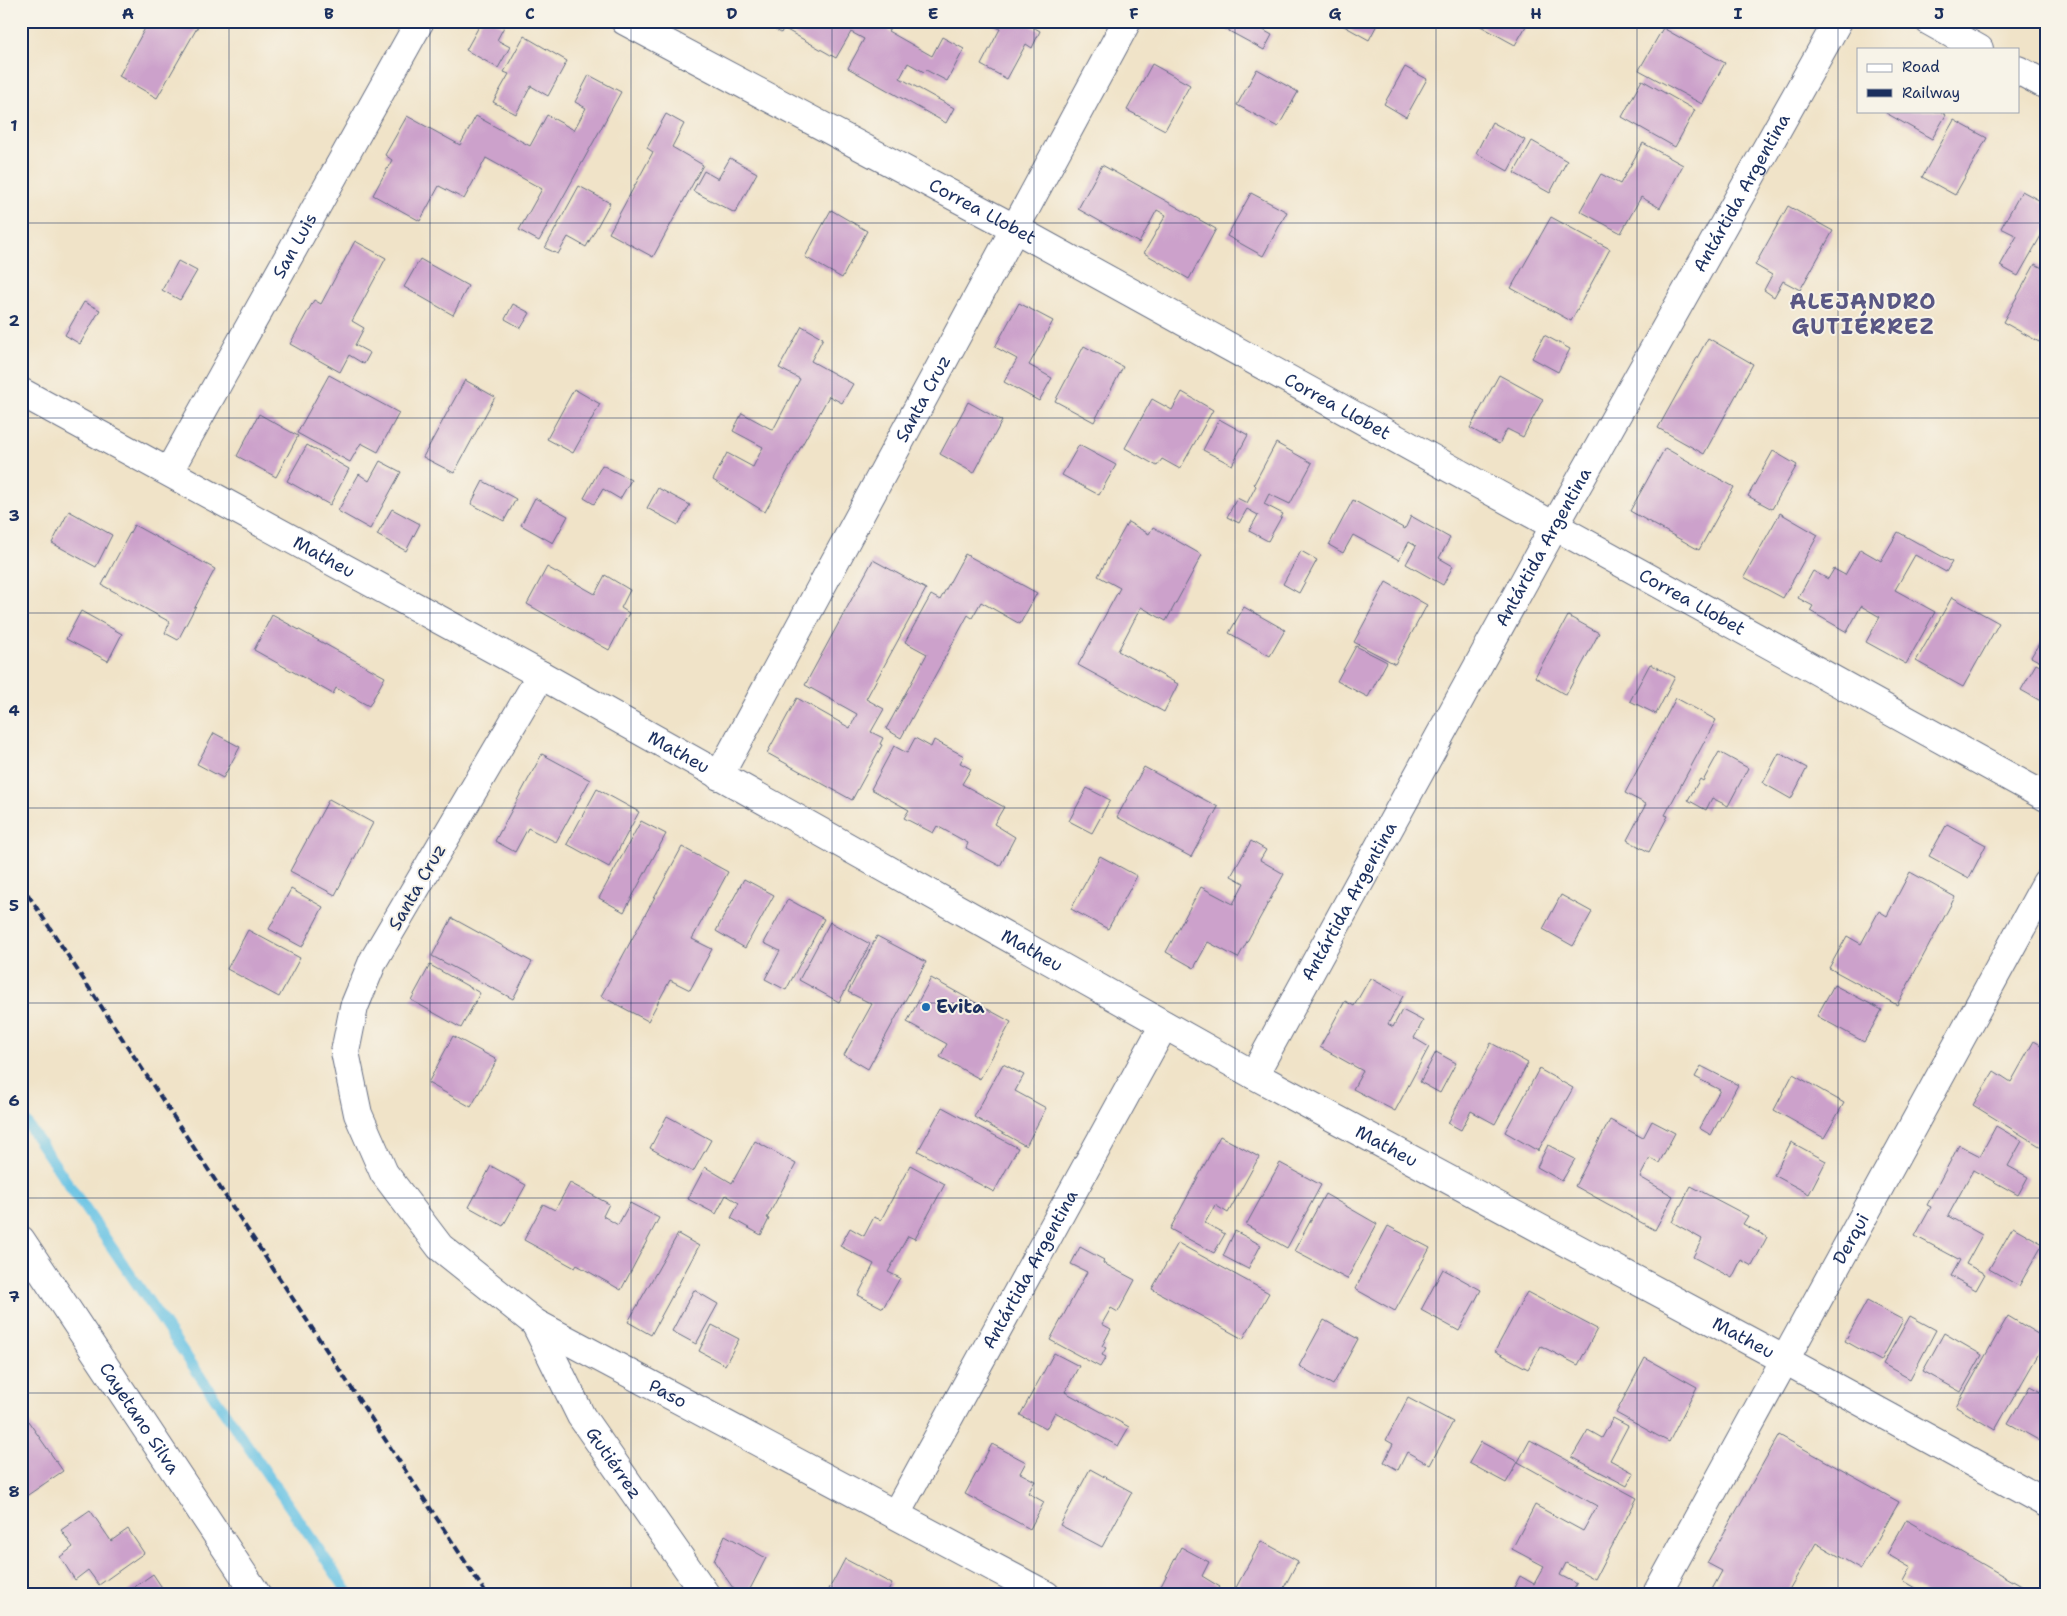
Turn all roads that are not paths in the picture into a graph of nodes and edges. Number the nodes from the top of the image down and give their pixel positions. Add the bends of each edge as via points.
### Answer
1 (420, 21) edge
2 (625, 21) edge
3 (1127, 21) edge
4 (1838, 21) edge
5 (1930, 21) edge
6 (1977, 48) edge
7 (2020, 71) edge
8 (2046, 85) edge
9 (1014, 228) junction
10 (21, 392) edge
11 (169, 472) junction
12 (1554, 527) junction
13 (541, 675) junction
14 (719, 776) junction
15 (2046, 797) edge
16 (2046, 884) edge
17 (1164, 1025) junction
18 (1254, 1075) junction
19 (358, 1114) joint
20 (21, 1240) edge
21 (535, 1323) junction
22 (1785, 1360) junction
23 (2046, 1503) edge
24 (896, 1514) junction
25 (257, 1595) edge
26 (706, 1595) edge
27 (1046, 1595) edge
28 (1656, 1595) edge

1 - 11 street, San Luis
2 - 9 street, Correa Llobet
3 - 9 street, Santa Cruz
4 - 12 street, Antártida Argentina
5 - 6 street
7 - 8 street
9 - 12 street, Correa Llobet
9 - 14 street, Santa Cruz
10 - 11 street, Matheu
11 - 13 street, Matheu
12 - 15 street, Correa Llobet
12 - 18 street, Antártida Argentina
13 - 14 street, Matheu
13 - 19 street, Santa Cruz via 373,961 354,1007 345,1052
14 - 17 street, Matheu
16 - 22 street, Derqui
17 - 18 street, Matheu
17 - 24 street, Antártida Argentina
18 - 22 street, Matheu
19 - 21 street, Paso via 384,1173 440,1247
20 - 25 street, Cayetano Silva
21 - 24 street, Paso
21 - 26 street, Gutiérrez via 581,1416
22 - 23 street, Matheu
22 - 28 street, Derqui
24 - 27 street, Paso

